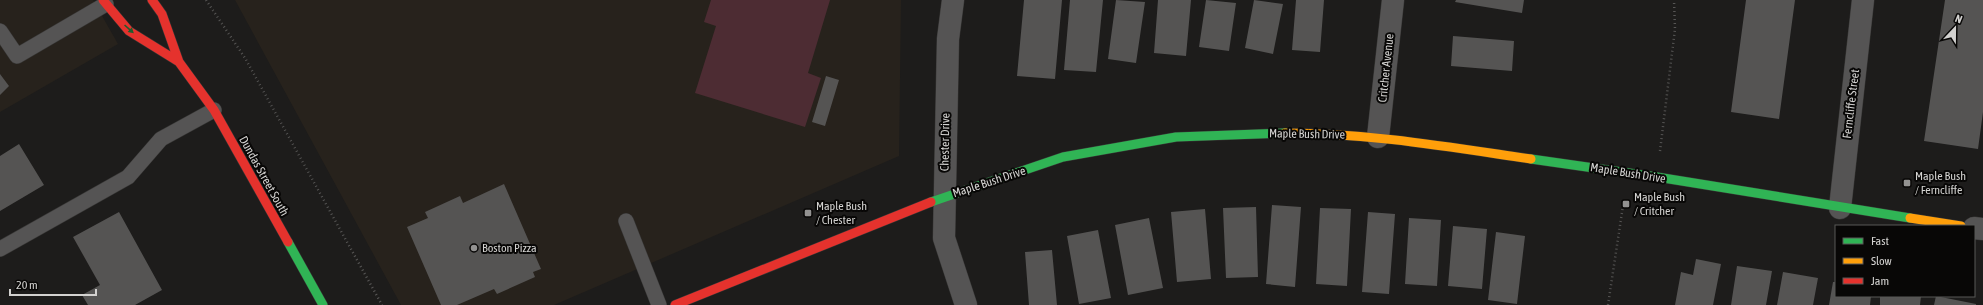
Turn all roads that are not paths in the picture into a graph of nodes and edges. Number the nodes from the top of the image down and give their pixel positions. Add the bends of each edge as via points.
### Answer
1 (152, 0) edge
2 (953, 0) edge
3 (1394, 0) edge
4 (1863, 0) edge
5 (105, 2) edge
6 (0, 31) edge
7 (179, 62) junction
8 (214, 110) junction
9 (1378, 137) junction
10 (945, 196) junction
11 (1840, 208) junction
12 (626, 221) dead end
13 (1953, 225) edge
14 (0, 249) edge
15 (323, 305) edge
16 (659, 305) edge
17 (675, 305) edge
18 (966, 305) edge

1 - 7 street, Dundas Street South via 162,14
2 - 10 street, Chester Drive via 948,39
3 - 9 street, Critcher Avenue
4 - 11 street, Ferncliffe Street
5 - 6 lane via 17,56
5 -> 7 street, Dundas Street South via 129,31
7 - 8 street, Dundas Street South
8 - 14 lane via 161,139 128,177
8 - 15 street, Dundas Street South
9 - 10 street, Maple Bush Drive via 1322,133 1251,133 1176,137 1064,157
9 - 11 street, Maple Bush Drive via 1657,177
10 - 17 street, Maple Bush Drive
10 - 18 street, Chester Drive via 944,238
11 - 13 street, Maple Bush Drive
12 - 16 lane

